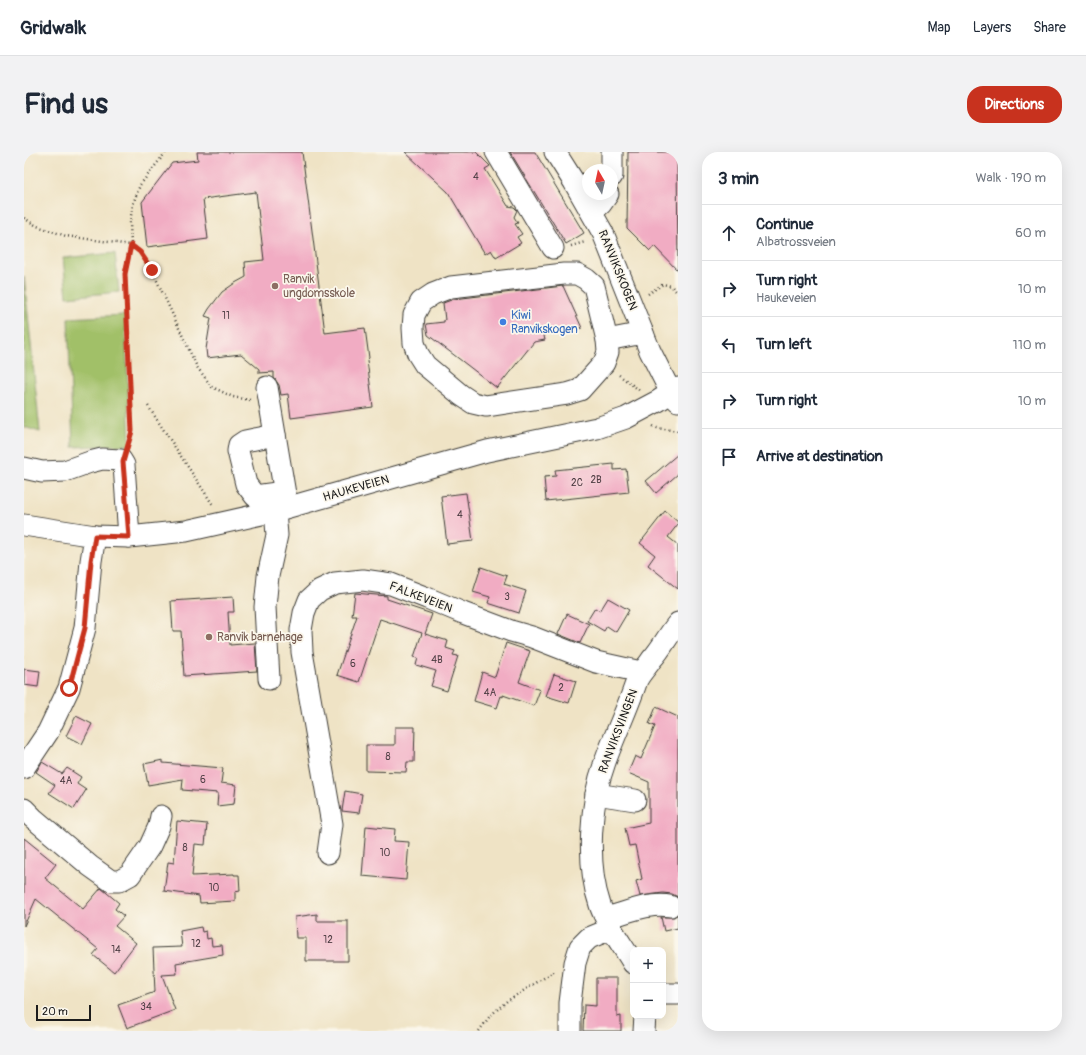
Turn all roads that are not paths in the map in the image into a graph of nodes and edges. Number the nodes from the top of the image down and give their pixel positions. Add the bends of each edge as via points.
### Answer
1 (498, 152) edge
2 (554, 152) edge
3 (612, 152) edge
4 (612, 164) edge
5 (604, 200) edge
6 (592, 212) junction
7 (553, 248) road end
8 (643, 334) junction
9 (607, 340) junction
10 (676, 394) edge
11 (268, 396) road end
12 (275, 435) junction
13 (24, 468) edge
14 (282, 504) junction
15 (24, 525) edge
16 (95, 536) junction
17 (129, 537) junction
18 (678, 623) edge
19 (641, 672) junction
20 (269, 679) dead end
21 (24, 768) edge
22 (596, 794) junction
23 (635, 800) dead end
24 (24, 809) edge
25 (161, 816) dead end
26 (328, 853) dead end
27 (670, 906) dead end
28 (608, 924) junction
29 (630, 958) edge
30 (666, 994) edge
31 (678, 994) edge
32 (645, 1019) edge
33 (570, 1031) edge
34 (644, 1031) edge

1 - 7 street
2 - 6 street, RANVIKSKOGEN
3 - 4 street
5 - 6 street
6 - 8 street, RANVIKSKOGEN via 603,233
8 - 9 street
8 - 10 street, RANVIKSKOGEN
9 - 9 street via 594,286 577,274 451,287 421,302 414,315 414,344 425,365 473,403 486,406 580,390 604,363 608,352
10 - 14 street, HAUKEVEIEN via 626,418 597,428 487,452
11 - 12 street
12 - 14 street
12 - 14 street via 245,441 239,445 238,451 246,484 255,496
13 - 17 street via 42,472 65,471 90,462 121,460
14 - 17 street, HAUKEVEIEN via 186,531
14 - 20 street via 268,576 265,607
15 - 16 street, HAUKEVEIEN
16 - 17 street, HAUKEVEIEN
16 - 21 street via 85,628 69,688 48,732
18 - 19 street, RANVIKSVINGEN
19 - 22 street, RANVIKSVINGEN via 605,762
19 - 26 street, FALKEVEIEN via 596,662 391,584 363,580 335,583 320,590 309,600 301,630 302,652 332,824
22 - 23 street
22 - 28 street, RANVIKSVINGEN via 592,872 600,906
24 - 25 street via 111,881 120,881 130,875 150,846
27 - 28 street via 649,906
28 - 29 street, RANVIKSVINGEN
28 - 33 street via 580,947 575,963 570,1003
30 - 31 street
32 - 34 street

